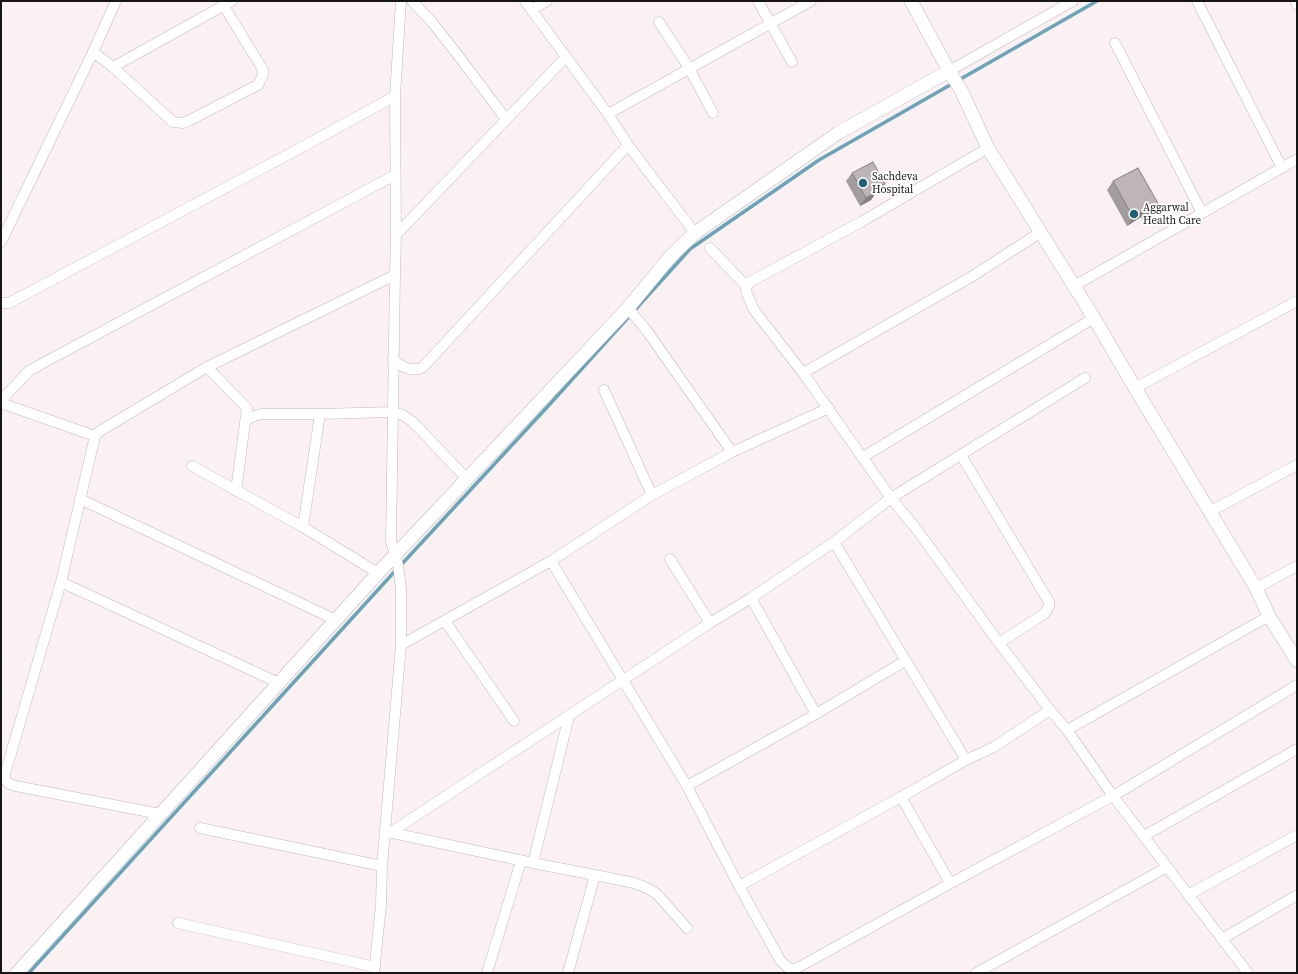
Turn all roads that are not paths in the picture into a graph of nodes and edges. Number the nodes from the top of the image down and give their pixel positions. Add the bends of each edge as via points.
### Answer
1 (116, 1) edge
2 (401, 1) edge
3 (412, 1) edge
4 (525, 1) edge
5 (547, 1) edge
6 (758, 1) edge
7 (811, 1) edge
8 (911, 1) edge
9 (1073, 1) edge
10 (1197, 1) edge
11 (1295, 1) edge
12 (228, 3) edge
13 (1297, 5) edge
14 (531, 10) junction
15 (659, 22) dead end
16 (771, 23) junction
17 (1115, 43) dead end
18 (93, 52) junction
19 (566, 57) junction
20 (792, 62) dead end
21 (113, 67) junction
22 (689, 68) junction
23 (951, 74) junction
24 (395, 96) junction
25 (713, 113) dead end
26 (608, 114) junction
27 (506, 119) junction
28 (628, 144) junction
29 (988, 148) junction
30 (1297, 159) edge
31 (1282, 168) junction
32 (395, 176) junction
33 (1202, 213) junction
34 (695, 232) junction
35 (1041, 232) junction
36 (396, 235) junction
37 (1, 242) edge
38 (710, 248) dead end
39 (395, 275) junction
40 (746, 286) junction
41 (1074, 286) junction
42 (1297, 301) edge
43 (1, 303) edge
44 (629, 310) junction
45 (1094, 318) junction
46 (394, 360) junction
47 (207, 367) junction
48 (803, 373) junction
49 (1084, 378) dead end
50 (1135, 388) junction
51 (604, 390) dead end
52 (1, 404) edge
53 (828, 408) junction
54 (393, 412) junction
55 (320, 414) junction
56 (246, 419) junction
57 (95, 436) junction
58 (732, 452) junction
59 (961, 455) junction
60 (863, 457) junction
61 (1297, 465) edge
62 (192, 466) dead end
63 (467, 479) junction
64 (236, 491) junction
65 (652, 495) junction
66 (891, 498) junction
67 (80, 499) junction
68 (1210, 512) junction
69 (303, 527) junction
70 (834, 542) junction
71 (670, 559) dead end
72 (396, 561) junction
73 (551, 561) junction
74 (1297, 566) edge
75 (378, 573) junction
76 (61, 582) junction
77 (1256, 588) junction
78 (751, 598) junction
79 (1270, 616) junction
80 (336, 620) junction
81 (445, 621) junction
82 (710, 623) junction
83 (999, 643) junction
84 (401, 645) junction
85 (905, 661) junction
86 (1297, 661) edge
87 (624, 680) junction
88 (279, 683) junction
89 (1297, 685) edge
90 (1050, 710) junction
91 (816, 714) junction
92 (569, 716) junction
93 (514, 722) dead end
94 (1067, 730) junction
95 (1297, 749) edge
96 (966, 760) junction
97 (687, 786) junction
98 (1114, 796) junction
99 (902, 797) junction
100 (160, 814) junction
101 (200, 828) dead end
102 (388, 832) junction
103 (1297, 835) edge
104 (1144, 836) junction
105 (521, 860) junction
106 (533, 863) junction
107 (382, 866) junction
108 (1167, 867) junction
109 (595, 874) junction
110 (950, 883) junction
111 (739, 886) junction
112 (1188, 895) junction
113 (1297, 895) edge
114 (178, 923) dead end
115 (687, 928) dead end
116 (1222, 939) junction
117 (375, 970) edge
118 (17, 973) edge
119 (488, 973) edge
120 (568, 973) edge
121 (976, 973) edge
122 (1248, 973) edge

1 - 18 street
2 - 24 street
3 - 27 street via 431,21
4 - 14 street
5 - 14 street
6 - 16 street
7 - 16 street
8 - 23 street
9 - 23 street
10 - 31 street
11 - 13 street
12 - 21 street
12 - 21 street via 263,70 258,85 188,122 177,124
14 - 19 street
15 - 22 street
16 - 20 street
16 - 22 street
17 - 33 street
18 - 21 street
18 - 37 street
19 - 26 street
19 - 27 street
22 - 25 street
22 - 26 street
23 - 29 street
23 - 34 street via 838,133
24 - 32 street
24 - 43 street via 9,303
26 - 28 street
27 - 36 street
28 - 34 street
28 - 46 street via 423,367 410,369
29 - 35 street
29 - 40 street
30 - 31 street
31 - 33 street
32 - 36 street
32 - 52 street via 29,371 6,395
33 - 41 street
34 - 44 street via 670,257
35 - 41 street
35 - 48 street via 971,277
36 - 39 street
38 - 40 street
39 - 46 street
39 - 47 street
40 - 48 street via 754,310
41 - 45 street
42 - 50 street
44 - 58 street via 647,331
44 - 63 street
45 - 50 street
45 - 60 street
46 - 54 street
47 - 56 street via 247,408
47 - 57 street
48 - 53 street
49 - 59 street
50 - 68 street
51 - 65 street
52 - 57 street
53 - 58 street
53 - 60 street
54 - 55 street
54 - 63 street via 413,422
54 - 72 street via 391,541
55 - 56 street via 261,414
55 - 69 street
56 - 64 street
57 - 67 street
58 - 65 street
59 - 66 street
59 - 83 street via 1049,602 1044,614
60 - 66 street
61 - 68 street
62 - 64 street
63 - 72 street
64 - 69 street
65 - 73 street
66 - 70 street
66 - 83 street
67 - 76 street
67 - 80 street
68 - 77 street
69 - 75 street
70 - 78 street
70 - 85 street
71 - 82 street
72 - 75 street
72 - 84 street via 401,589
73 - 81 street
73 - 87 street
74 - 77 street
75 - 80 street
76 - 88 street
76 - 100 street via 5,780 16,786
77 - 79 street
78 - 82 street
78 - 91 street
79 - 86 street
79 - 94 street
80 - 88 street
81 - 84 street
81 - 93 street
82 - 87 street
83 - 90 street
84 - 102 street
85 - 91 street
85 - 96 street
87 - 92 street
87 - 97 street
88 - 100 street
89 - 98 street
90 - 94 street
90 - 96 street via 994,747
91 - 97 street
92 - 102 street
92 - 106 street
94 - 98 street
95 - 104 street
96 - 99 street
97 - 111 street
98 - 104 street
98 - 110 street
99 - 110 street
99 - 111 street
100 - 118 street
101 - 107 street
102 - 105 street
102 - 107 street
103 - 112 street
104 - 108 street
105 - 106 street
105 - 119 street
106 - 109 street
107 - 117 street
108 - 112 street
108 - 121 street
109 - 115 street via 647,888 657,894
109 - 120 street
110 - 111 street via 794,969 787,967 780,960
112 - 116 street
113 - 116 street
114 - 117 street
116 - 122 street

